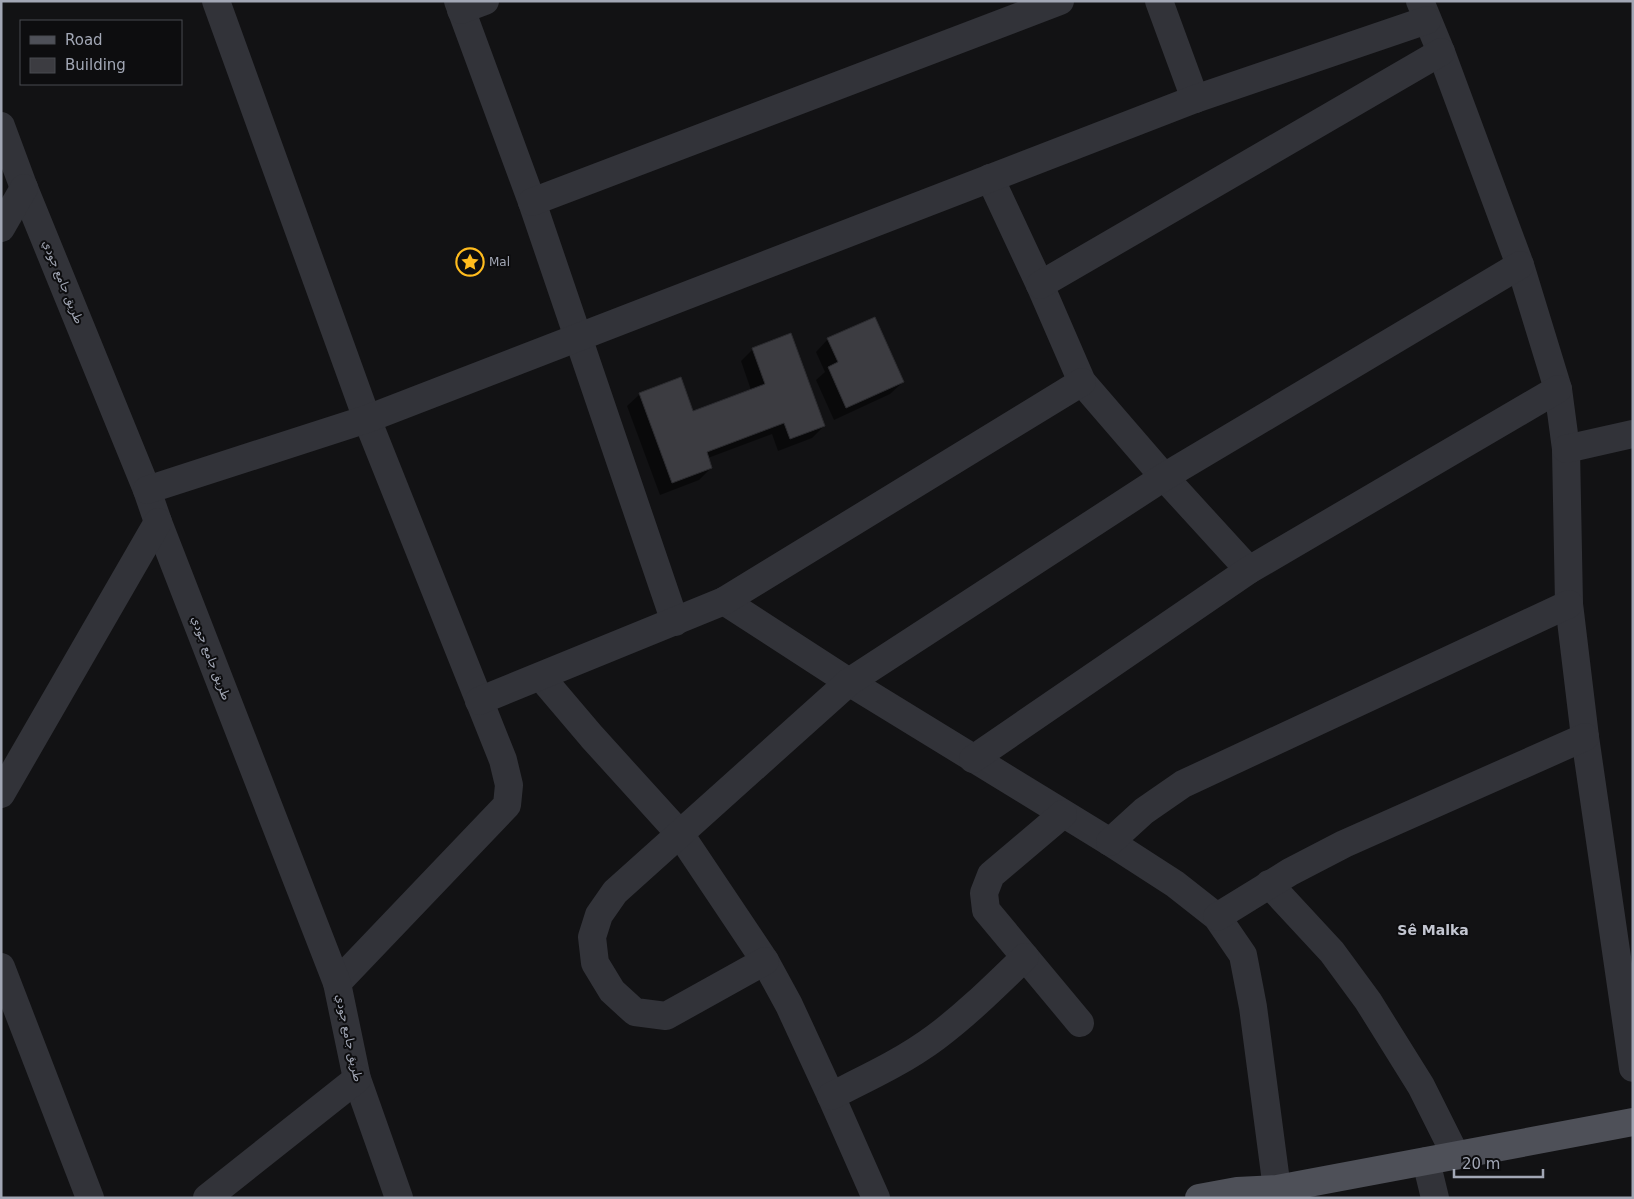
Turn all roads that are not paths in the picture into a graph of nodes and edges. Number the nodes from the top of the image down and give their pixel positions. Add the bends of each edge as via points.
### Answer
1 (216, 1) edge
2 (1060, 1) edge
3 (1160, 1) edge
4 (468, 4) edge
5 (1423, 10) edge
6 (1441, 52) junction
7 (1195, 99) junction
8 (1, 126) edge
9 (990, 178) junction
10 (24, 188) junction
11 (532, 202) junction
12 (1, 228) edge
13 (1520, 265) junction
14 (1040, 285) junction
15 (578, 337) junction
16 (1082, 382) junction
17 (1558, 390) junction
18 (367, 419) junction
19 (1633, 434) edge
20 (1566, 449) junction
21 (1164, 477) junction
22 (147, 490) junction
23 (158, 522) junction
24 (1249, 570) junction
25 (724, 601) junction
26 (1569, 604) junction
27 (675, 622) junction
28 (540, 676) junction
29 (849, 682) junction
30 (479, 701) junction
31 (1585, 737) junction
32 (973, 759) junction
33 (1, 794) edge
34 (1063, 814) junction
35 (680, 834) junction
36 (1110, 842) junction
37 (1269, 884) junction
38 (1217, 917) junction
39 (1025, 957) junction
40 (765, 961) junction
41 (1, 967) edge
42 (337, 983) junction
43 (1080, 1023) dead end
44 (1633, 1068) edge
45 (356, 1079) junction
46 (831, 1096) junction
47 (1633, 1122) edge
48 (1456, 1156) junction
49 (1426, 1161) junction
50 (1277, 1188) junction
51 (1237, 1194) edge
52 (90, 1198) edge
53 (206, 1198) edge
54 (399, 1198) edge
55 (876, 1198) edge
56 (1199, 1198) edge
57 (1435, 1198) edge

1 - 18 street
2 - 11 street
3 - 7 street
4 - 11 street
5 - 6 street
5 - 7 street
6 - 13 street
6 - 14 street
7 - 9 street
8 - 10 street, طريق جامع جودي
9 - 14 street
9 - 15 street
10 - 12 street
10 - 22 street, طريق جامع جودي
11 - 15 street
13 - 17 street
13 - 21 street
14 - 16 street
15 - 18 street
15 - 27 street
16 - 21 street
16 - 25 street
17 - 20 street
17 - 24 street
18 - 22 street
18 - 30 street
19 - 20 street
20 - 26 street
21 - 24 street
21 - 29 street
22 - 23 street, طريق جامع جودي
23 - 33 street
23 - 42 street, طريق جامع جودي
24 - 32 street
25 - 27 street
25 - 29 street
26 - 31 street
26 - 36 street via 1183,784 1144,811
27 - 28 street
28 - 30 street
28 - 35 street
29 - 32 street
29 - 35 street
30 - 42 street via 503,760 509,785 507,805
31 - 37 street via 1344,844
31 - 44 street
32 - 34 street
34 - 36 street
34 - 39 street via 991,874 984,894 986,910
35 - 40 street
35 - 40 street via 615,892 599,915 592,937 595,963 612,991 634,1012 666,1016
36 - 38 street via 1175,884
37 - 38 street
37 - 48 street via 1332,952 1368,1001 1421,1086
38 - 50 street via 1243,955 1254,1007
39 - 43 street
39 - 46 street via 964,1015 934,1038 902,1059
40 - 46 street
41 - 52 street
42 - 45 street, طريق جامع جودي
45 - 53 street
45 - 54 street, طريق جامع جودي
46 - 55 street
47 - 48 main road
48 - 49 main road
49 - 50 main road
49 - 57 street
50 - 51 main road
51 - 56 main road

